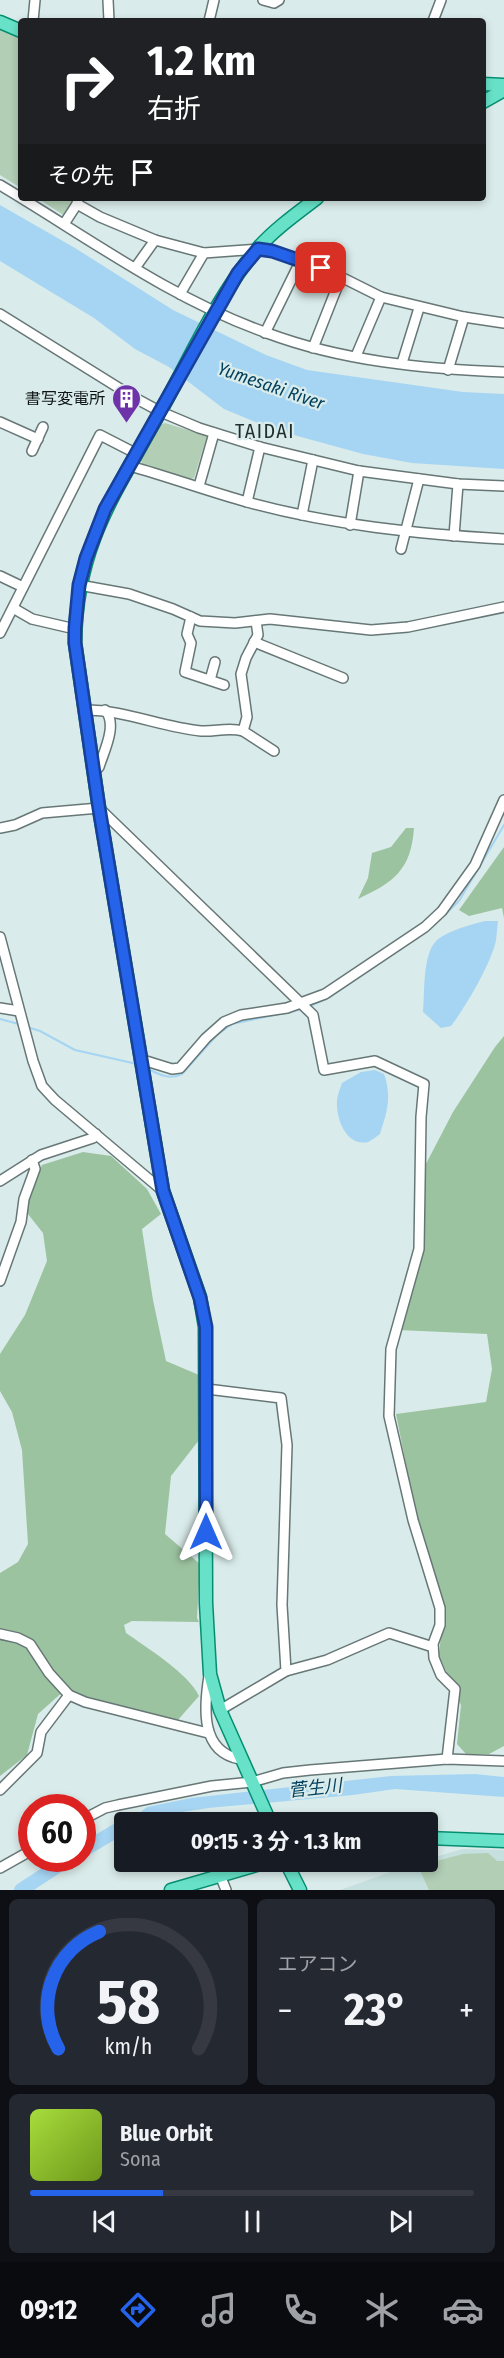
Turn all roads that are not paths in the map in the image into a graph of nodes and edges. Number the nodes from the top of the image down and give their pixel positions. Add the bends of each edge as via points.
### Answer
1 (35, 0) edge
2 (108, 0) edge
3 (214, 0) edge
4 (263, 0) edge
5 (279, 0) edge
6 (441, 0) edge
7 (33, 18) edge
8 (109, 18) edge
9 (210, 18) edge
10 (434, 18) edge
11 (0, 22) edge
12 (18, 30) edge
13 (486, 84) edge
14 (504, 85) edge
15 (504, 90) edge
16 (486, 100) edge
17 (0, 185) edge
18 (18, 196) edge
19 (26, 201) edge
20 (78, 201) edge
21 (313, 201) edge
22 (64, 224) junction
23 (155, 240) junction
24 (258, 249) junction
25 (204, 253) junction
26 (301, 260) junction
27 (135, 268) junction
28 (341, 276) junction
29 (180, 294) junction
30 (381, 297) junction
31 (419, 308) junction
32 (0, 314) edge
33 (213, 315) junction
34 (464, 317) junction
35 (504, 322) edge
36 (265, 333) junction
37 (313, 348) junction
38 (356, 356) junction
39 (402, 363) junction
40 (448, 370) junction
41 (504, 372) edge
42 (160, 412) junction
43 (0, 422) edge
44 (43, 427) dead end
45 (214, 433) junction
46 (38, 439) junction
47 (260, 447) junction
48 (32, 451) dead end
49 (137, 454) junction
50 (313, 460) junction
51 (130, 466) junction
52 (358, 471) junction
53 (419, 479) junction
54 (458, 484) junction
55 (199, 486) junction
56 (504, 486) edge
57 (247, 502) junction
58 (302, 515) junction
59 (350, 525) junction
60 (405, 531) junction
61 (454, 536) junction
62 (504, 539) edge
63 (401, 549) dead end
64 (0, 576) edge
65 (79, 585) junction
66 (24, 586) junction
67 (504, 607) edge
68 (13, 608) junction
69 (191, 617) junction
70 (256, 621) junction
71 (75, 628) junction
72 (0, 633) edge
73 (254, 642) junction
74 (215, 662) dead end
75 (343, 678) dead end
76 (210, 680) junction
77 (224, 685) dead end
78 (85, 710) junction
79 (105, 710) junction
80 (243, 731) junction
81 (274, 751) dead end
82 (94, 771) junction
83 (504, 800) edge
84 (99, 808) junction
85 (0, 828) edge
86 (0, 937) edge
87 (300, 1003) junction
88 (0, 1008) edge
89 (20, 1011) junction
90 (142, 1060) junction
91 (96, 1134) junction
92 (32, 1160) junction
93 (0, 1181) edge
94 (163, 1191) junction
95 (0, 1281) edge
96 (207, 1389) junction
97 (0, 1634) edge
98 (433, 1647) junction
99 (286, 1671) junction
100 (210, 1674) junction
101 (69, 1695) junction
102 (220, 1710) junction
103 (208, 1732) junction
104 (240, 1759) junction
105 (447, 1759) junction
106 (504, 1761) edge
107 (253, 1784) junction
108 (0, 1791) edge
109 (266, 1812) edge
110 (96, 1813) edge
111 (438, 1838) edge
112 (504, 1841) edge
113 (18, 1858) edge
114 (0, 1868) edge
115 (231, 1872) edge
116 (291, 1872) edge
117 (220, 1875) junction
118 (171, 1890) edge
119 (226, 1890) edge
120 (300, 1890) edge

1 - 7 street
2 - 8 street
3 - 9 street
4 - 5 street
6 - 10 street
11 - 12 main road
13 - 14 main road
15 - 16 main road
17 - 18 street
19 - 22 street
20 - 22 street
20 - 23 street via 100,217
21 - 24 main road
22 - 27 street
23 - 25 street
23 - 27 street
24 - 25 street
24 - 26 street
24 - 33 main road via 238,273
25 - 29 street
26 - 28 street
26 - 36 street
27 - 29 street
28 - 30 street
28 - 37 street
29 - 33 street
30 - 31 street
30 - 38 street
31 - 34 street
31 - 39 street
32 - 42 street
33 - 36 street
33 - 42 main road
34 - 35 street
34 - 40 street
36 - 37 street
37 - 38 street
38 - 39 street
39 - 40 street
40 - 41 street
42 - 45 street
42 - 49 main road
43 - 46 street
44 - 46 street
45 - 47 street
45 - 55 street
46 - 48 street
47 - 50 street
47 - 57 street
49 - 51 main road
49 - 66 street via 100,435
50 - 52 street
50 - 58 street
51 - 55 street
51 - 65 main road via 105,509
52 - 53 street
52 - 59 street
53 - 54 street
53 - 60 street
54 - 56 street
54 - 61 street
55 - 57 street
57 - 58 street
58 - 59 street
59 - 60 street
60 - 61 street
60 - 63 street
61 - 62 street
64 - 66 street
65 - 69 street via 129,594
65 - 71 main road
66 - 68 street
67 - 70 street via 447,621 381,630 270,619
68 - 71 street via 32,619
68 - 72 street
69 - 70 street via 200,621
69 - 76 street via 185,672
70 - 73 street via 258,635
71 - 78 main road
73 - 75 street via 328,678
73 - 80 street via 240,674 247,717
74 - 76 street
76 - 77 street
78 - 79 street
78 - 82 main road
79 - 80 street via 176,727
79 - 82 street via 111,728 99,767
80 - 81 street
82 - 84 main road
83 - 87 street via 475,865 442,911 425,927 325,994
84 - 85 street via 42,813
84 - 87 street
84 - 90 main road
86 - 89 street
87 - 90 street via 241,1015 224,1023 180,1068
87 - 98 street via 313,1015 324,1070 375,1061 424,1084 419,1249 391,1349 389,1416 413,1520 440,1608 440,1625
88 - 89 street
89 - 91 street via 42,1086
90 - 94 main road
91 - 92 street
91 - 94 street
92 - 93 street
92 - 95 street via 34,1169 21,1222
94 - 96 main road via 200,1298 206,1327
96 - 99 street via 281,1398 286,1445 282,1605
96 - 100 main road via 206,1603
97 - 101 street via 30,1644
98 - 99 street via 389,1634 327,1660
98 - 105 street via 441,1674 455,1689
99 - 102 street
100 - 102 main road
100 - 103 street
101 - 103 street
101 - 108 street via 41,1732 37,1753
102 - 104 main road
103 - 104 street via 220,1748
104 - 107 main road
105 - 106 street
105 - 107 street via 283,1773
107 - 109 main road
107 - 110 street via 212,1786 118,1804
111 - 112 main road
113 - 114 street
115 - 117 main road
116 - 120 main road
117 - 118 main road
117 - 119 street

